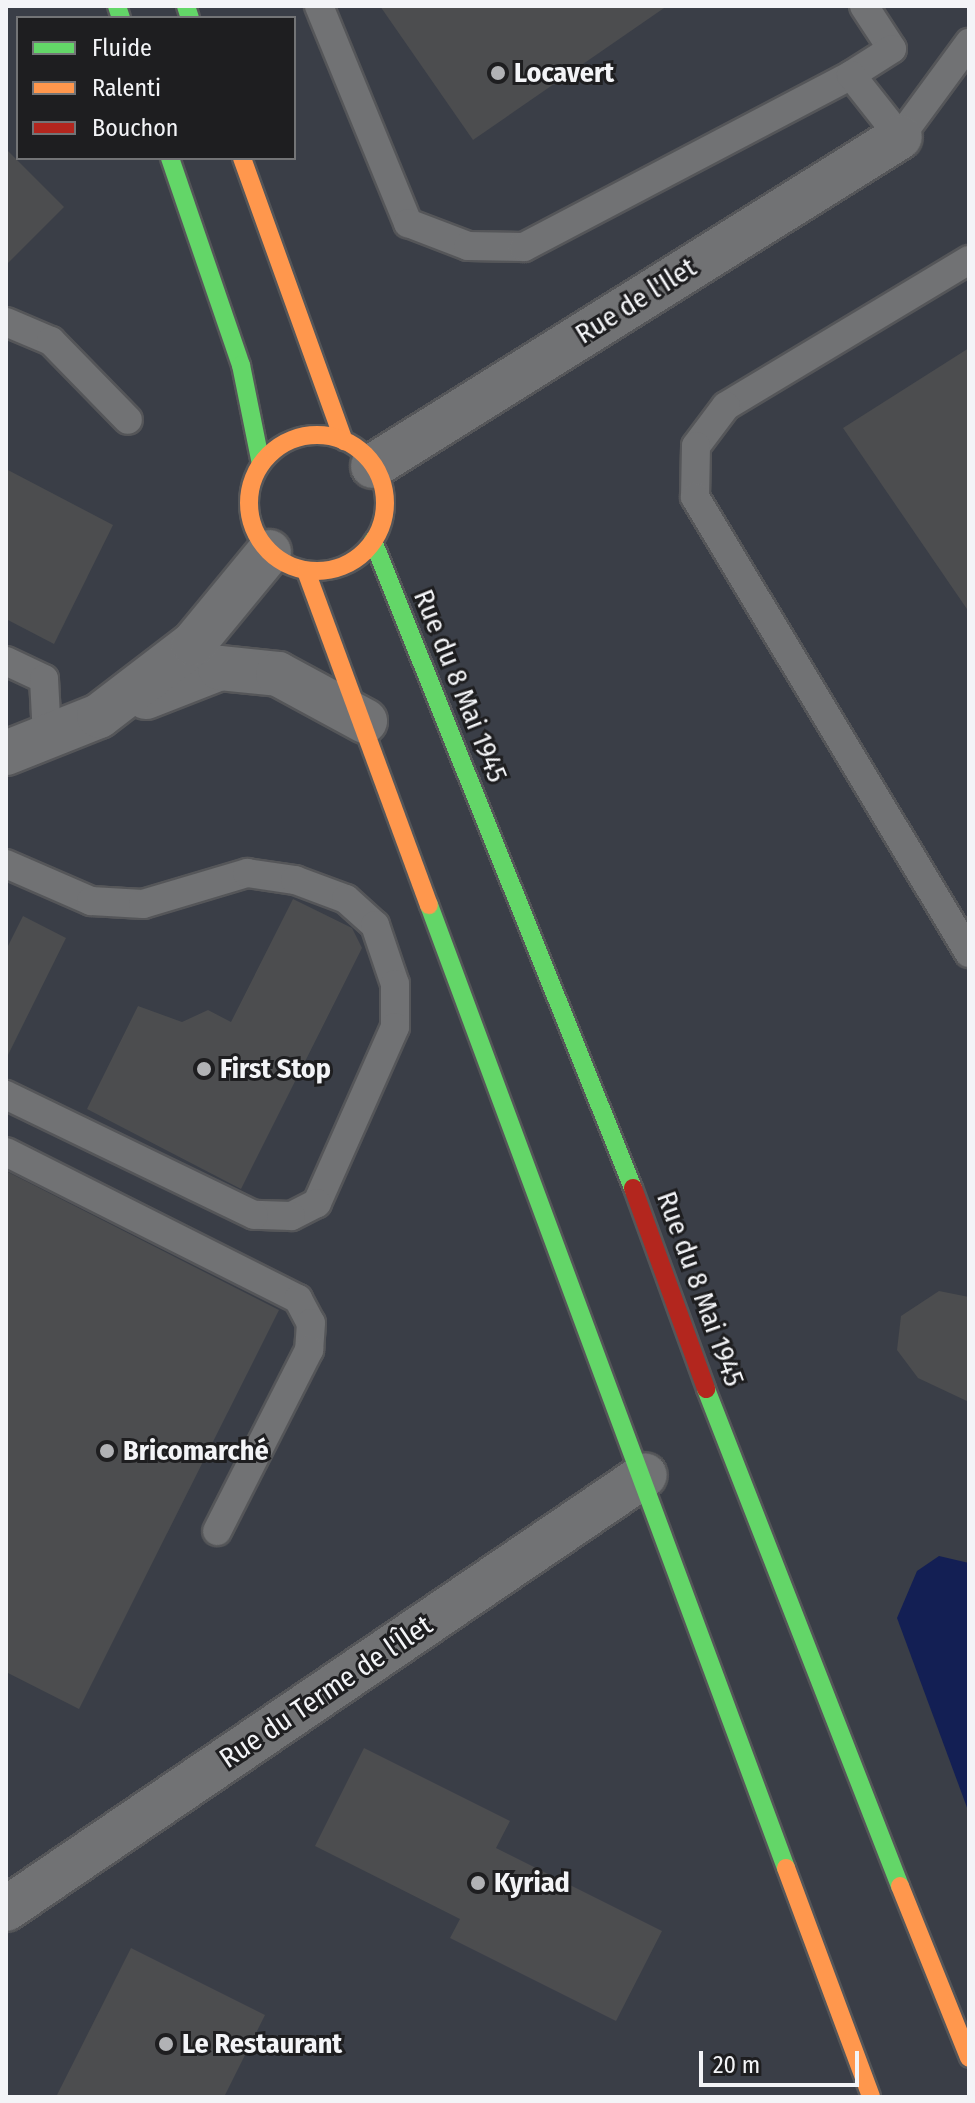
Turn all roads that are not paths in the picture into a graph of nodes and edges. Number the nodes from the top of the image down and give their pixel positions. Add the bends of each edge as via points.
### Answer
1 (319, 6) edge
2 (864, 6) edge
3 (969, 43) edge
4 (851, 75) junction
5 (900, 137) junction
6 (171, 160) edge
7 (243, 160) edge
8 (969, 260) edge
9 (6, 322) edge
10 (128, 420) dead end
11 (359, 454) junction
12 (261, 464) junction
13 (373, 541) junction
14 (287, 561) junction
15 (6, 661) edge
16 (99, 716) junction
17 (365, 721) junction
18 (47, 736) junction
19 (6, 753) edge
20 (6, 864) edge
21 (969, 953) edge
22 (6, 1095) edge
23 (6, 1152) edge
24 (645, 1475) junction
25 (217, 1531) dead end
26 (6, 1909) edge
27 (969, 2058) edge
28 (871, 2097) edge

1 - 4 lane via 408,223 468,246 524,247
2 - 4 lane via 892,49
3 - 5 lane
4 - 5 lane
5 - 11 street, Rue de l'Ilet
6 - 12 main road via 241,365
7 - 11 main road
8 - 21 lane via 726,406 696,446 695,497
9 - 10 lane via 51,341
11 - 12 main road via 299,437
11 - 13 main road via 385,504
12 - 14 main road via 250,519
13 - 14 main road via 344,565
13 - 27 main road, Rue du 8 Mai 1945 via 579,1042 769,1559
14 - 16 street via 194,643
14 - 17 main road
15 - 18 lane via 44,679
16 - 17 street via 220,668 278,674
16 - 18 street
17 - 24 main road
18 - 19 street
20 - 22 lane via 91,901 143,904 247,873 295,880 346,899 375,925 395,984 395,1027 317,1203 291,1216 254,1215
23 - 25 lane via 298,1299 311,1323 309,1350
24 - 26 street, Rue du Terme de l'Îlet
24 - 28 main road

